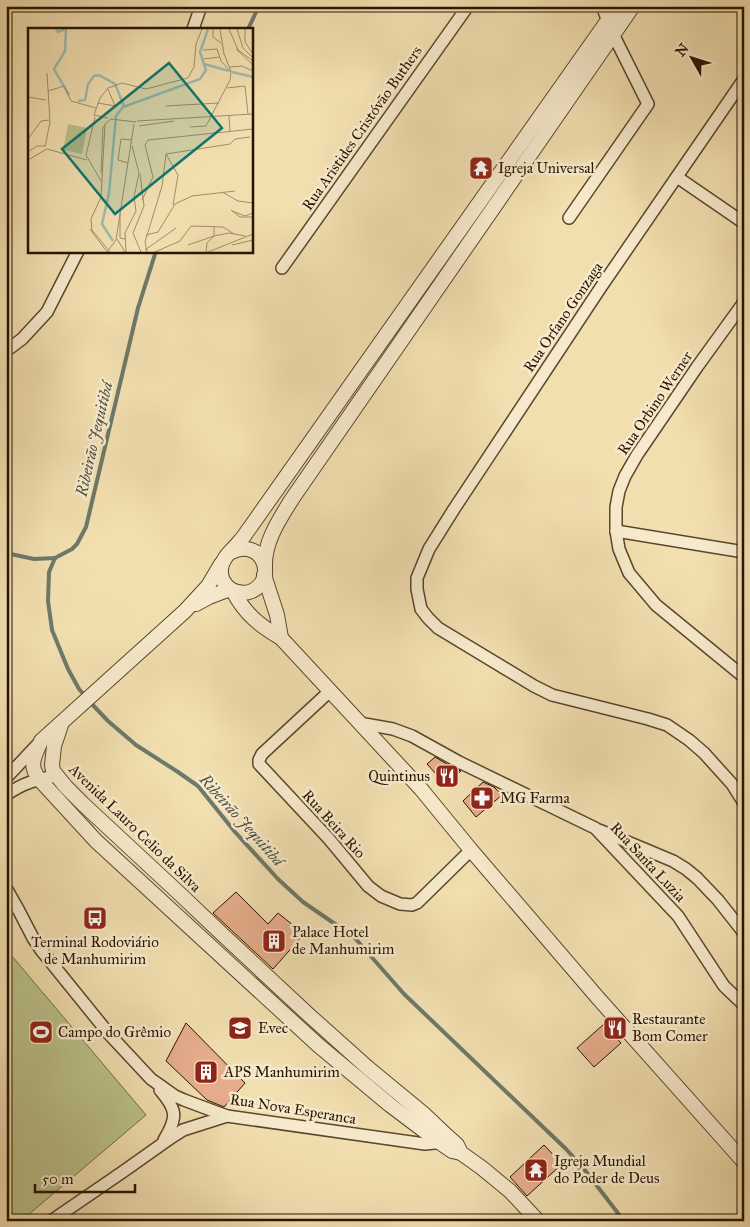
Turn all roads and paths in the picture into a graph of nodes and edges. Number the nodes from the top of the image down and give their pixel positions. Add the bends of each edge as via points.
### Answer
1 (201, 6) edge
2 (468, 6) edge
3 (602, 6) edge
4 (618, 6) edge
5 (633, 6) edge
6 (607, 21) junction
7 (193, 28) edge
8 (613, 34) junction
9 (744, 79) edge
10 (677, 177) junction
11 (569, 218) dead end
12 (744, 223) edge
13 (77, 252) edge
14 (282, 268) dead end
15 (744, 302) edge
16 (6, 351) edge
17 (616, 531) junction
18 (744, 552) edge
19 (225, 559) junction
20 (265, 572) junction
21 (231, 590) junction
22 (185, 611) junction
23 (282, 638) junction
24 (744, 677) edge
25 (330, 691) junction
26 (68, 716) junction
27 (359, 723) junction
28 (41, 741) junction
29 (57, 776) junction
30 (6, 778) edge
31 (38, 779) junction
32 (6, 795) edge
33 (744, 804) edge
34 (595, 828) junction
35 (127, 845) junction
36 (471, 850) junction
37 (114, 859) junction
38 (6, 888) edge
39 (181, 895) junction
40 (169, 909) junction
41 (744, 933) edge
42 (231, 942) junction
43 (220, 954) junction
44 (744, 1005) edge
45 (329, 1032) junction
46 (318, 1045) junction
47 (151, 1079) junction
48 (400, 1093) junction
49 (390, 1105) junction
50 (227, 1116) junction
51 (443, 1139) junction
52 (162, 1144) junction
53 (744, 1162) edge
54 (51, 1221) edge
55 (538, 1221) edge

1 - 7 street
2 - 14 street, Rua Aristides Cristóvão Buthers
3 - 6 street
4 - 6 street
5 - 8 street
6 - 8 street
6 - 19 street via 250,529
8 - 11 street via 648,104
8 - 20 street via 292,499 271,536
9 - 10 street, Rua Orfano Gonzaga
10 - 12 street
10 - 33 street, Rua Orfano Gonzaga via 454,508 429,549 417,578 417,588 421,609 438,628 534,686 552,694 667,725 704,753 732,784
13 - 16 street via 47,312
15 - 17 street, Rua Orbino Werner via 691,375 625,476 616,507
17 - 18 street
17 - 24 street, Rua Orbino Werner via 629,573 656,605
19 - 20 street via 235,550 250,550 262,560
19 - 21 street via 220,572
19 - 22 street via 208,586
20 - 21 street via 256,589 240,593
20 - 23 street
21 - 22 street via 202,600
21 - 23 street via 256,622
22 - 26 street
23 - 25 street
25 - 27 street
25 - 36 street, Rua Beira Rio via 262,754 259,764 368,886 389,900 412,905 417,902
26 - 28 street
26 - 29 street, Avenida Lauro Celio da Silva via 59,729 52,753 53,771
27 - 34 street, Rua Santa Luzia via 412,736
27 - 36 street via 421,789
28 - 30 street
28 - 31 street via 32,763
29 - 31 street
29 - 35 street, Avenida Lauro Celio da Silva
31 - 32 street
31 - 37 street, Avenida Lauro Celio da Silva
34 - 41 street via 673,860 686,869 718,900
34 - 44 street, Rua Santa Luzia via 678,916 724,986
35 - 37 street
35 - 39 street, Avenida Lauro Celio da Silva
36 - 53 street
37 - 40 street, Avenida Lauro Celio da Silva
38 - 47 street, Rua Nova Esperanca via 41,950 109,1034
39 - 40 street
39 - 42 street, Avenida Lauro Celio da Silva
40 - 43 street, Avenida Lauro Celio da Silva
42 - 43 street
42 - 45 street, Avenida Lauro Celio da Silva
43 - 46 street, Avenida Lauro Celio da Silva
45 - 46 street
45 - 48 street, Avenida Lauro Celio da Silva
46 - 49 street, Avenida Lauro Celio da Silva
47 - 50 street, Rua Nova Esperanca via 175,1096
47 - 52 street via 174,1112 170,1130
48 - 49 street
48 - 51 street, Avenida Lauro Celio da Silva
49 - 51 street, Avenida Lauro Celio da Silva
50 - 51 street, Rua Nova Esperanca via 425,1144
50 - 52 street via 183,1130
51 - 55 street, Avenida Lauro Celio da Silva via 457,1145 461,1153 510,1191
52 - 54 street

